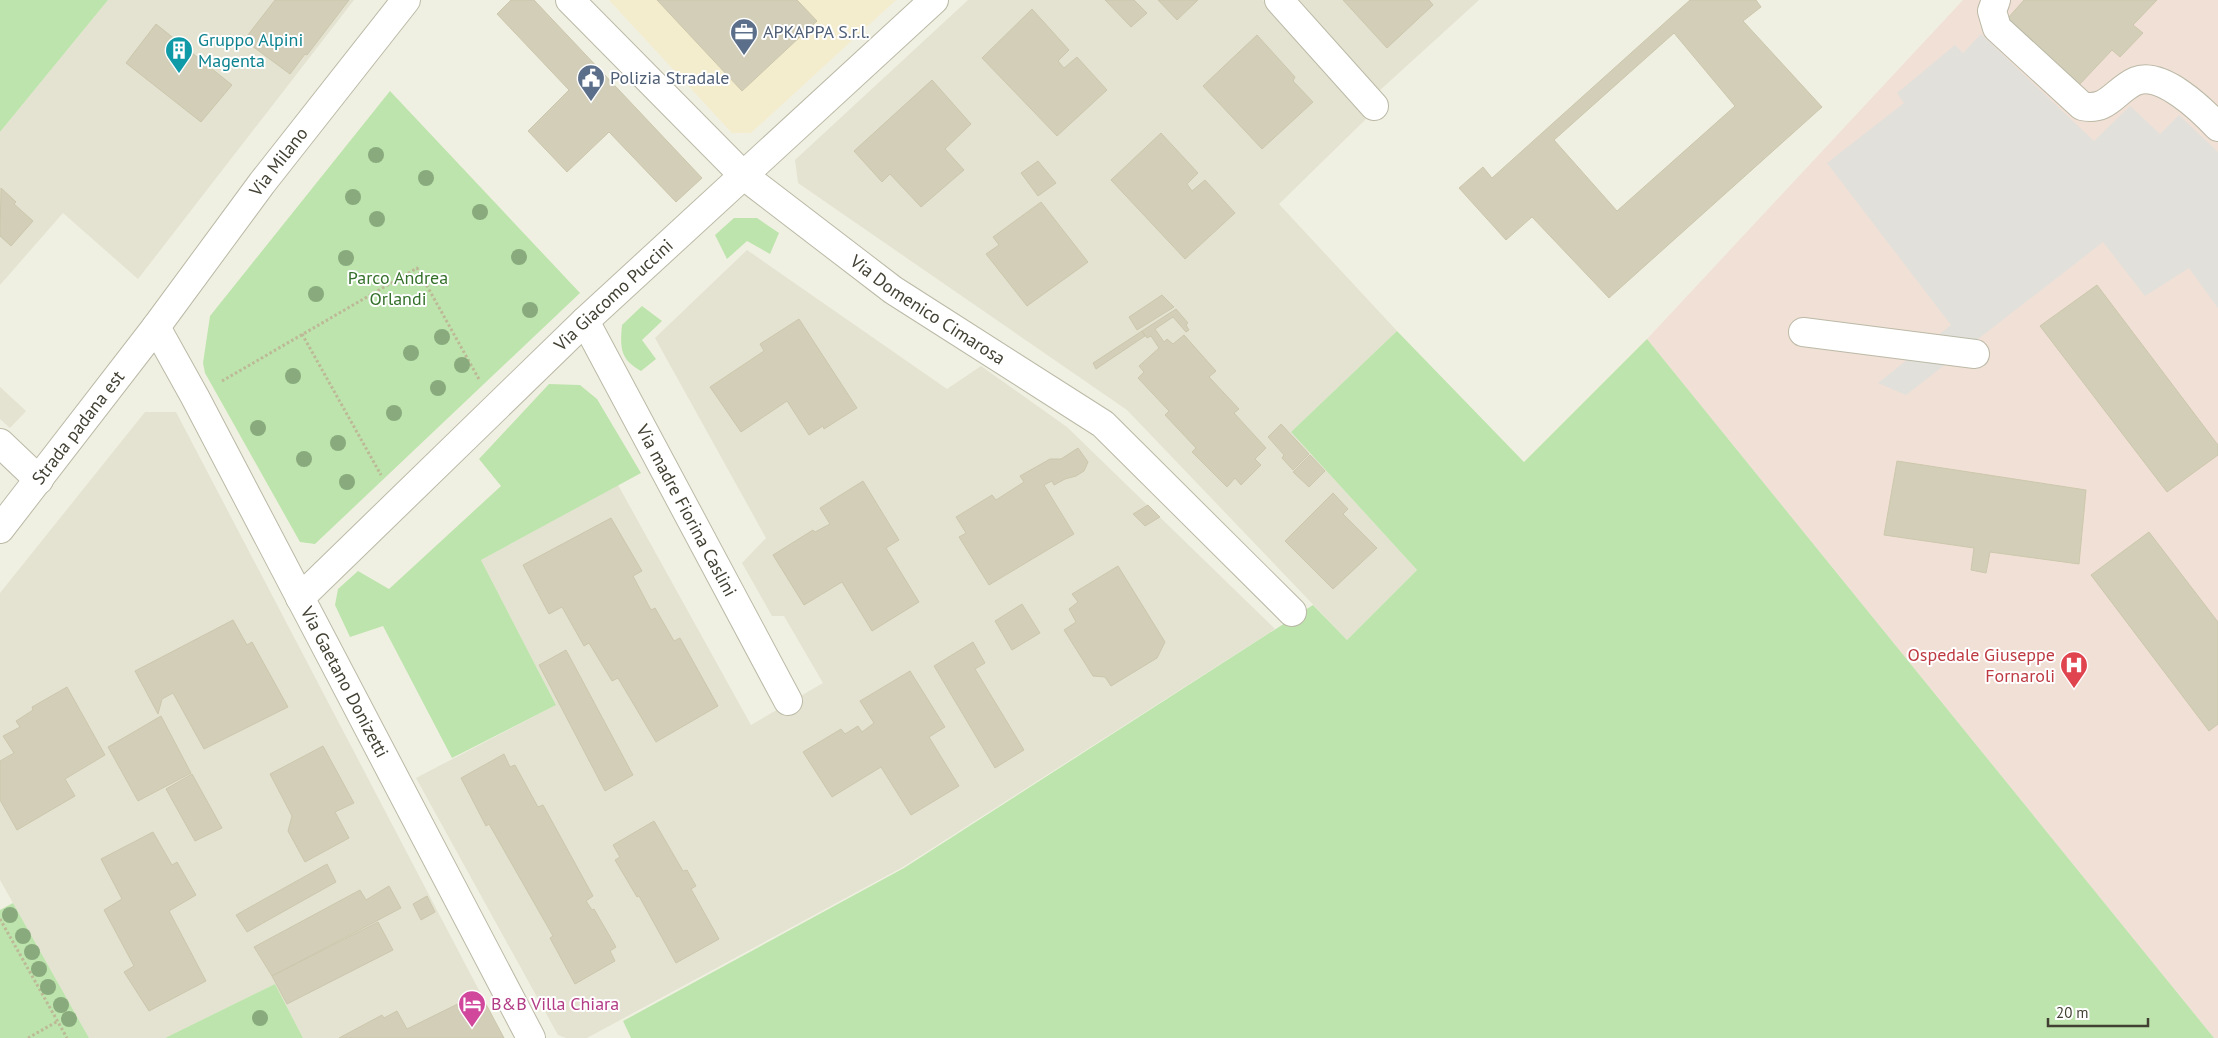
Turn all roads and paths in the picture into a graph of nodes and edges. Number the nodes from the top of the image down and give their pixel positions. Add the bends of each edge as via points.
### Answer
1 (406, 0) edge
2 (570, 0) edge
3 (934, 0) edge
4 (1279, 0) edge
5 (1996, 0) edge
6 (1374, 106) dead end
7 (2218, 127) edge
8 (743, 175) junction
9 (584, 321) junction
10 (156, 327) junction
11 (1803, 332) dead end
12 (302, 334) junction
13 (1975, 354) dead end
14 (195, 397) junction
15 (495, 407) junction
16 (0, 443) edge
17 (38, 480) junction
18 (397, 503) junction
19 (0, 529) edge
20 (300, 598) junction
21 (1292, 612) dead end
22 (788, 701) dead end
23 (0, 919) edge
24 (58, 1021) junction
25 (28, 1038) edge
26 (67, 1038) edge
27 (531, 1038) edge

1 - 10 street, Via Milano via 262,183
2 - 8 street, Via Domenico Cimarosa
3 - 8 street, Via Giacomo Puccini
4 - 6 street
5 - 7 street via 1992,11 1997,28 2082,106 2101,106 2136,81 2148,80 2177,91
8 - 9 street, Via Giacomo Puccini
8 - 21 street, Via Domenico Cimarosa via 893,290 1103,424
9 - 15 street, Via Giacomo Puccini
9 - 22 street, Via madre Fiorina Caslini
10 - 14 street, Via Gaetano Donizetti
10 - 17 street, Strada padana est
11 - 13 street
12 - 14 path
12 - 15 path via 416,268
12 - 18 path
14 - 20 street, Via Gaetano Donizetti
15 - 18 street, Via Giacomo Puccini
16 - 17 street
17 - 19 street, Strada padana est
18 - 20 street, Via Giacomo Puccini
20 - 27 street, Via Gaetano Donizetti
23 - 24 path
24 - 25 path
24 - 26 path

